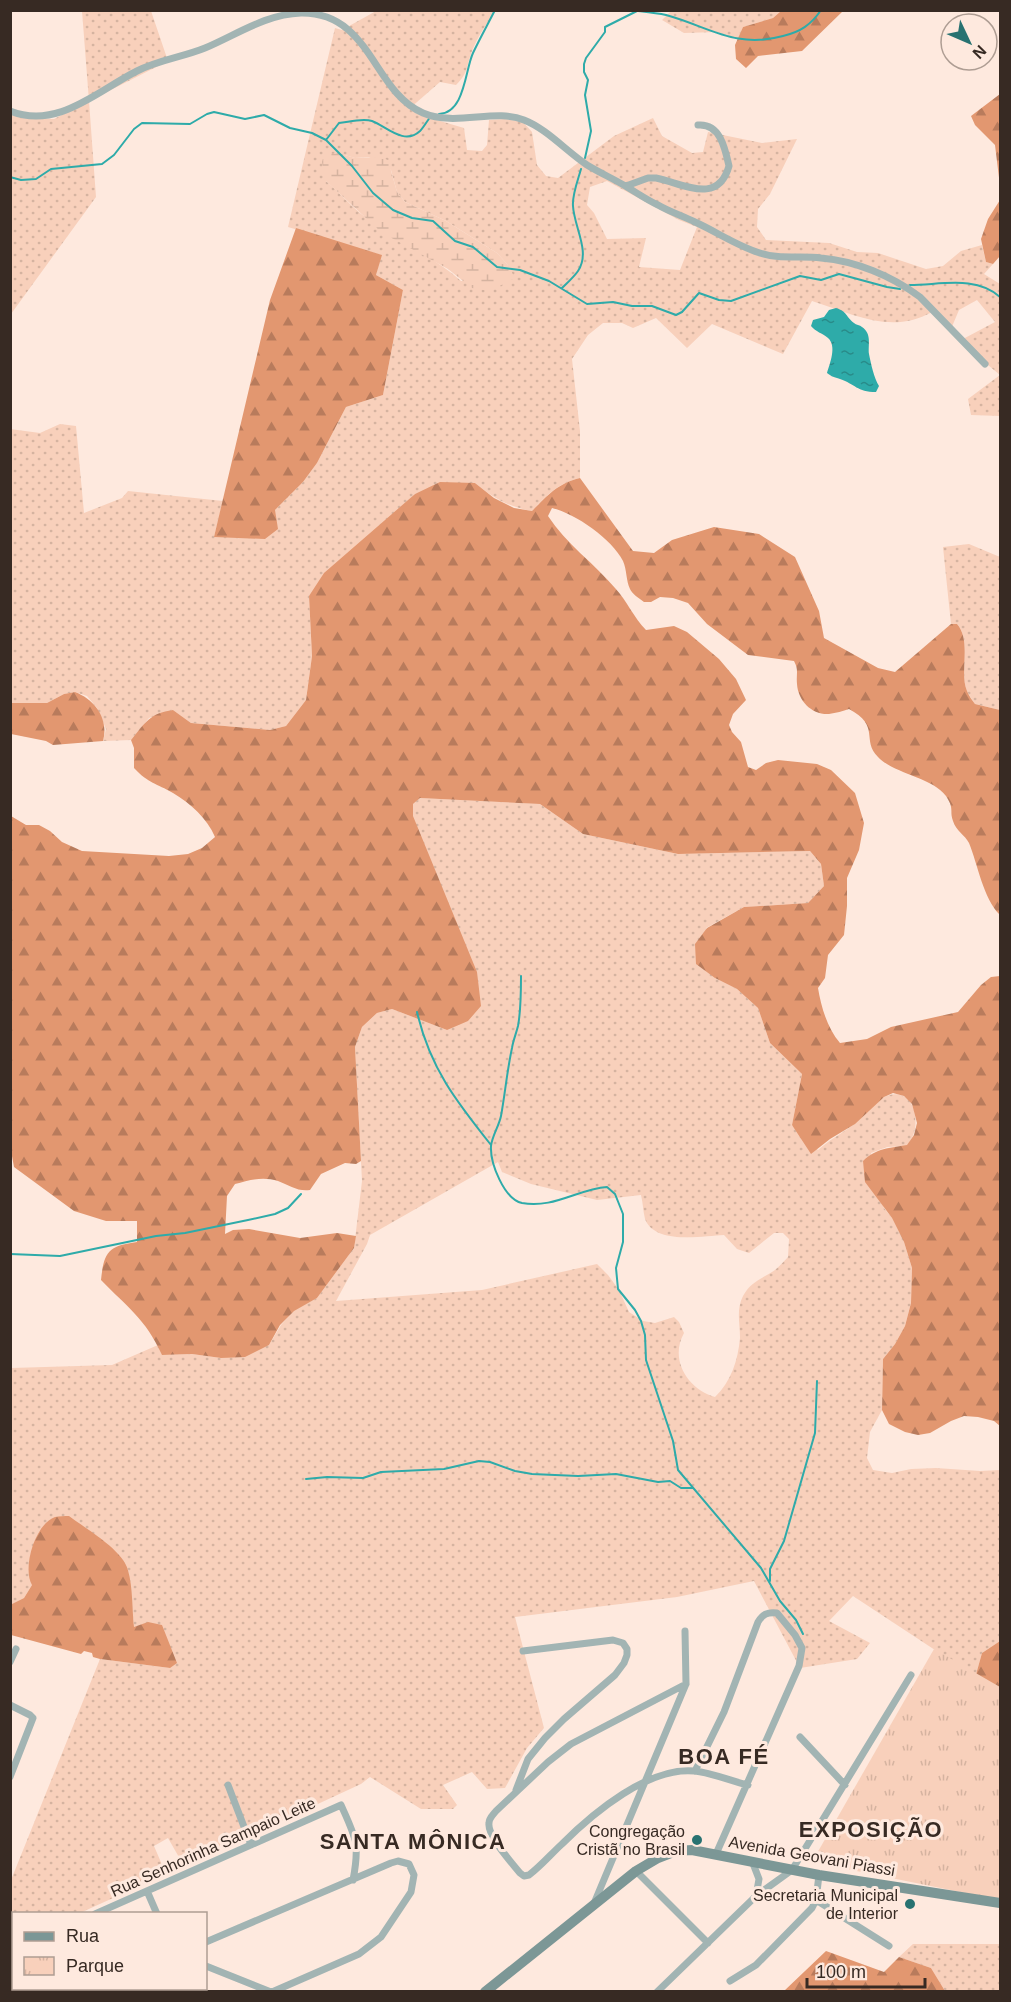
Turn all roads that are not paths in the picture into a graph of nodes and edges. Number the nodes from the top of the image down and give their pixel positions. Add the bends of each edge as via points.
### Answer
1 (10, 111) edge
2 (698, 125) dead end
3 (626, 186) junction
4 (985, 364) dead end
5 (685, 1631) dead end
6 (16, 1649) dead end
7 (524, 1652) dead end
8 (10, 1662) edge
9 (911, 1675) dead end
10 (686, 1684) junction
11 (10, 1705) edge
12 (800, 1737) dead end
13 (695, 1771) junction
14 (10, 1777) edge
15 (644, 1781) junction
16 (228, 1785) dead end
17 (748, 1785) junction
18 (845, 1785) junction
19 (515, 1792) junction
20 (251, 1845) junction
21 (716, 1854) junction
22 (752, 1862) junction
23 (636, 1870) junction
24 (792, 1870) junction
25 (819, 1875) junction
26 (353, 1880) junction
27 (147, 1891) junction
28 (756, 1896) junction
29 (816, 1900) junction
30 (595, 1903) junction
31 (1000, 1903) edge
32 (100, 1912) edge
33 (157, 1912) edge
34 (207, 1942) edge
35 (708, 1943) junction
36 (889, 1946) dead end
37 (207, 1966) edge
38 (730, 1981) dead end
39 (272, 1992) edge
40 (485, 1992) edge
41 (657, 1992) edge

1 - 3 street via 35,116 69,110 140,69 204,48 275,17 319,15 362,43 398,93 420,112 445,118 504,116 525,120 587,165
2 - 3 street via 705,124 718,133 729,166 722,182 702,189 656,178
3 - 4 street via 657,205 760,253 780,258 822,258 879,273 920,297
5 - 10 street
6 - 8 street
7 - 19 street via 613,1640 627,1649 615,1675 564,1719 528,1759
9 - 18 street
10 - 15 street
10 - 19 street via 571,1744
11 - 14 street via 32,1717
12 - 18 street
13 - 15 street via 661,1774
13 - 17 street
13 - 17 street via 724,1712 758,1622 763,1615 777,1613 802,1648 799,1666
15 - 19 street via 582,1826 524,1876 488,1826 496,1811
15 - 30 street
16 - 20 street
17 - 21 street
18 - 24 street
20 - 26 street, Rua Senhorinha Sampaio Leite via 341,1805 357,1846
20 - 27 street, Rua Senhorinha Sampaio Leite
21 - 22 main road, Avenida Geovani Piassi
21 - 23 main road, Avenida Geovani Piassi via 676,1851
22 - 24 main road, Avenida Geovani Piassi
22 - 28 street via 759,1879
23 - 30 main road, Avenida Geovani Piassi
23 - 35 street
24 - 25 main road, Avenida Geovani Piassi
24 - 28 street
25 - 29 street
25 - 31 main road, Avenida Geovani Piassi
26 - 34 street
26 - 39 street via 398,1861 409,1864 414,1875 405,1901 388,1928 370,1946
27 - 32 street, Rua Senhorinha Sampaio Leite
27 - 33 street
28 - 35 street
29 - 36 street
29 - 38 street via 756,1965
30 - 40 main road, Avenida Geovani Piassi
35 - 41 street
37 - 39 street

